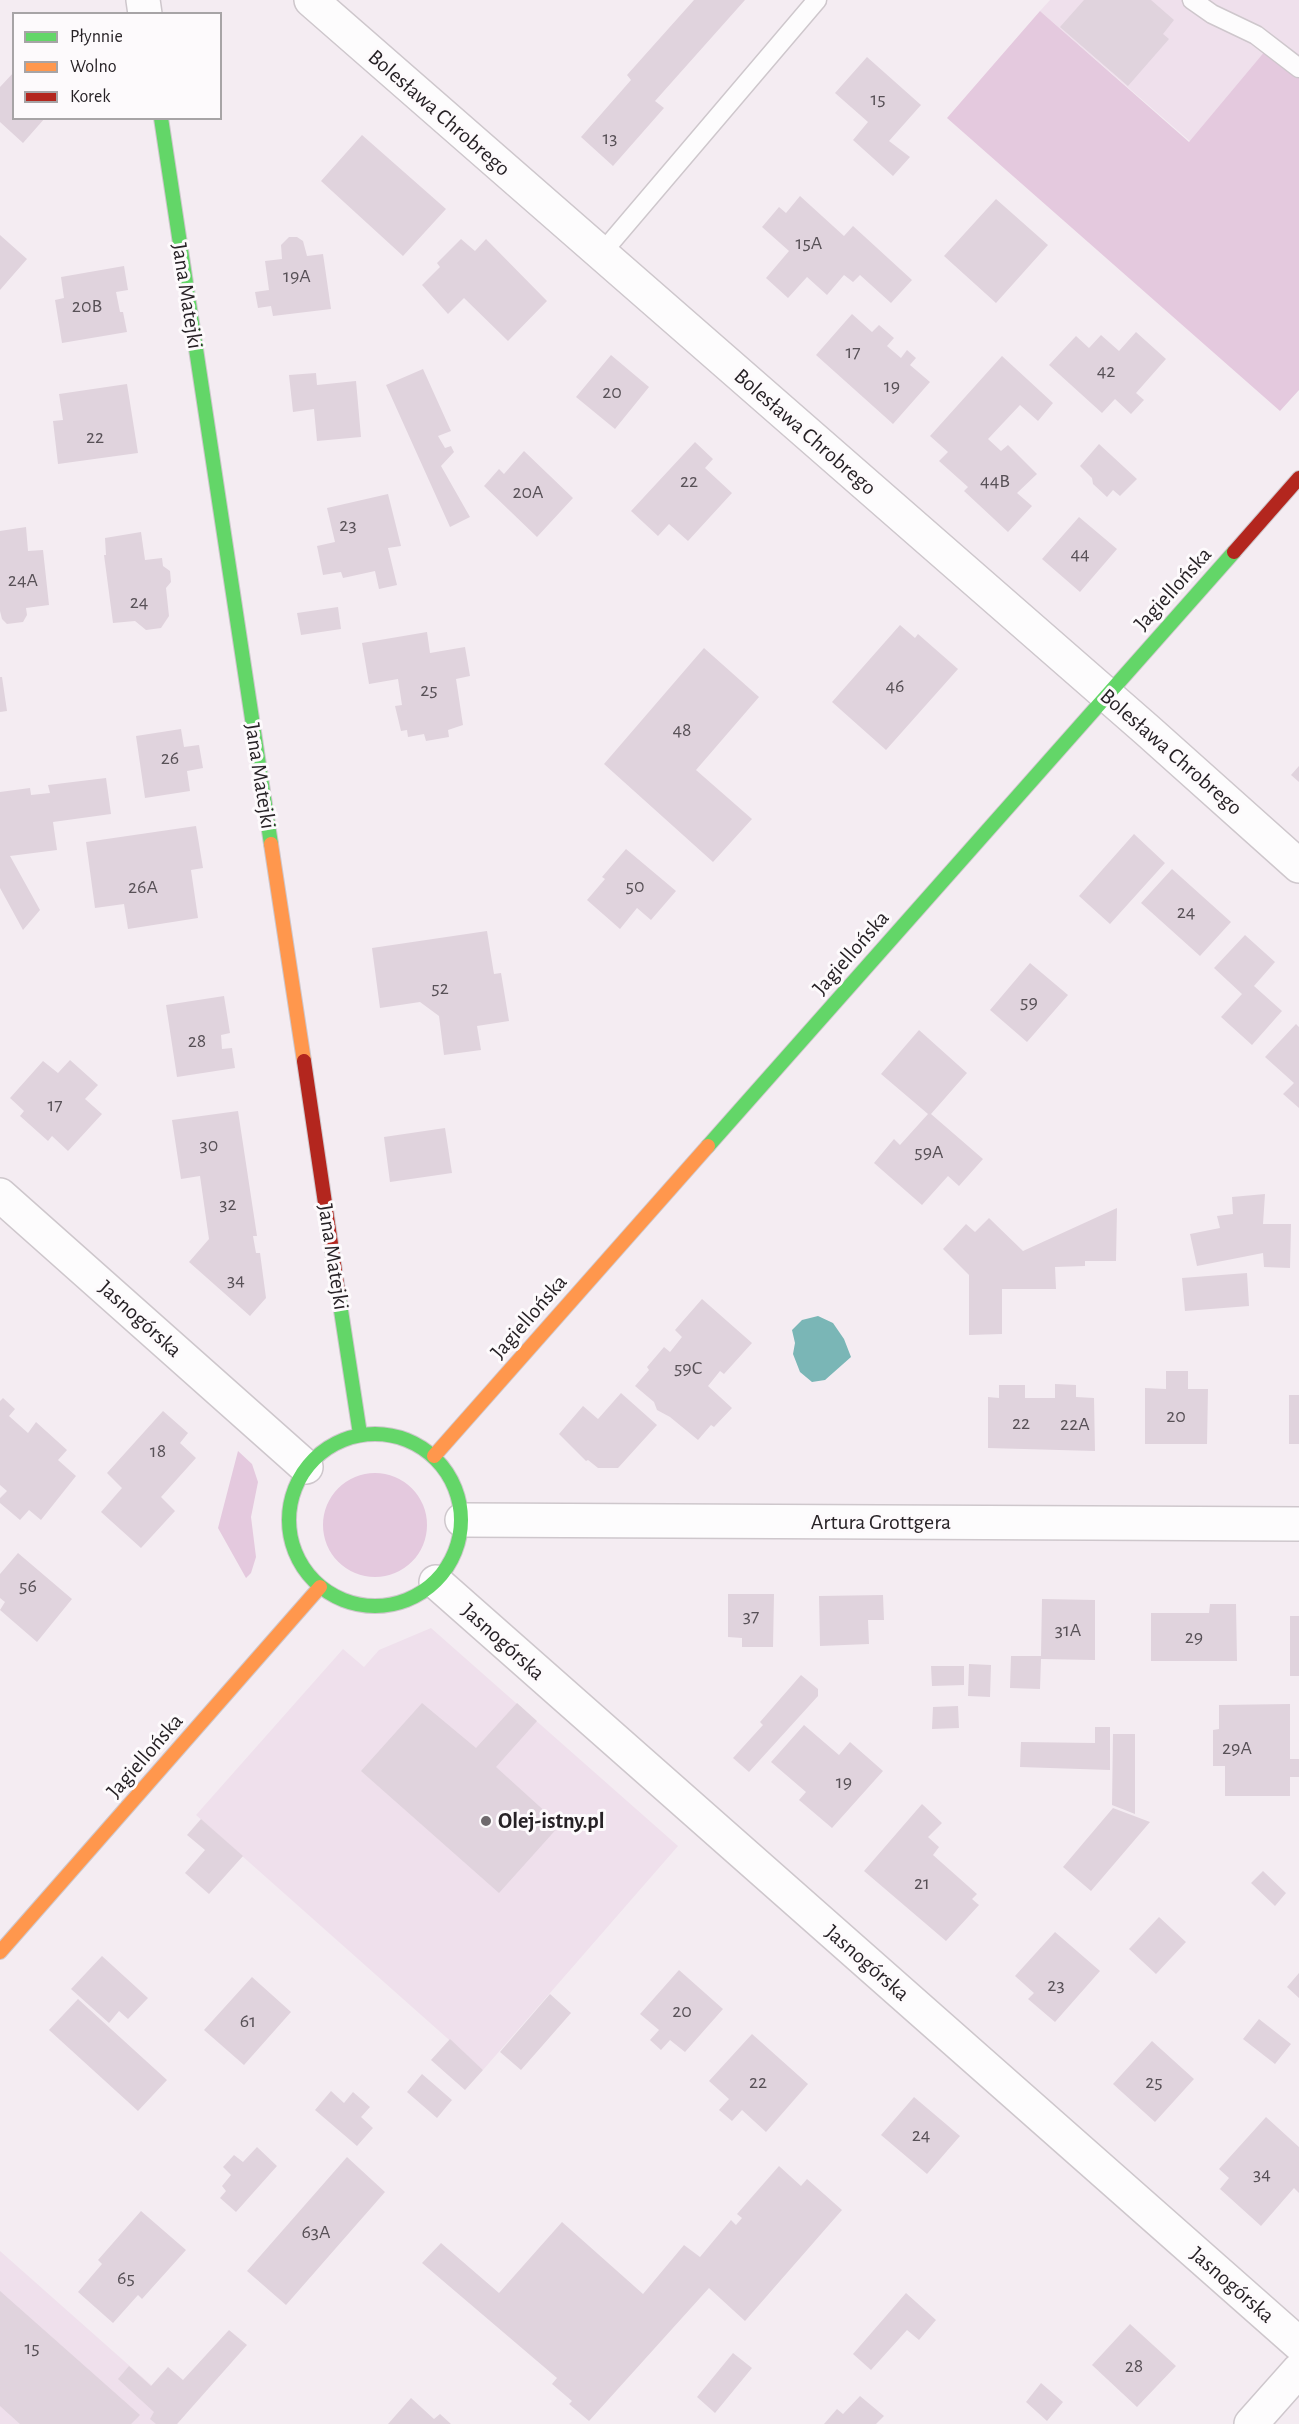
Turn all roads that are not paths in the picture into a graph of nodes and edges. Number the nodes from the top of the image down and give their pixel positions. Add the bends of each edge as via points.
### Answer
1 (311, 0) edge
2 (817, 0) edge
3 (1192, 0) edge
4 (1299, 68) edge
5 (160, 120) edge
6 (601, 254) junction
7 (1299, 478) edge
8 (1106, 696) junction
9 (1299, 866) edge
10 (0, 1195) edge
11 (360, 1434) junction
12 (434, 1456) junction
13 (306, 1467) junction
14 (462, 1520) junction
15 (1299, 1524) edge
16 (436, 1582) junction
17 (320, 1587) junction
18 (0, 1952) edge
19 (1299, 2344) edge
20 (1299, 2370) edge
21 (1251, 2424) edge

1 - 6 street, Bolesława Chrobrego
2 - 6 lane
3 - 4 lane via 1256,35
5 - 11 street, Jana Matejki
6 - 8 street, Bolesława Chrobrego
7 - 8 street, Jagiellońska
8 - 9 street, Bolesława Chrobrego
8 - 12 street, Jagiellońska
10 - 13 street, Jasnogórska
11 - 12 street via 400,1436
11 - 13 street via 338,1441
12 - 14 street via 456,1486
13 - 17 street via 290,1507 290,1532 302,1568
14 - 15 street, Artura Grottgera
14 - 16 street via 456,1550 447,1571
16 - 17 street via 398,1604 378,1606 342,1600
16 - 19 street, Jasnogórska
17 - 18 street, Jagiellońska
20 - 21 street

